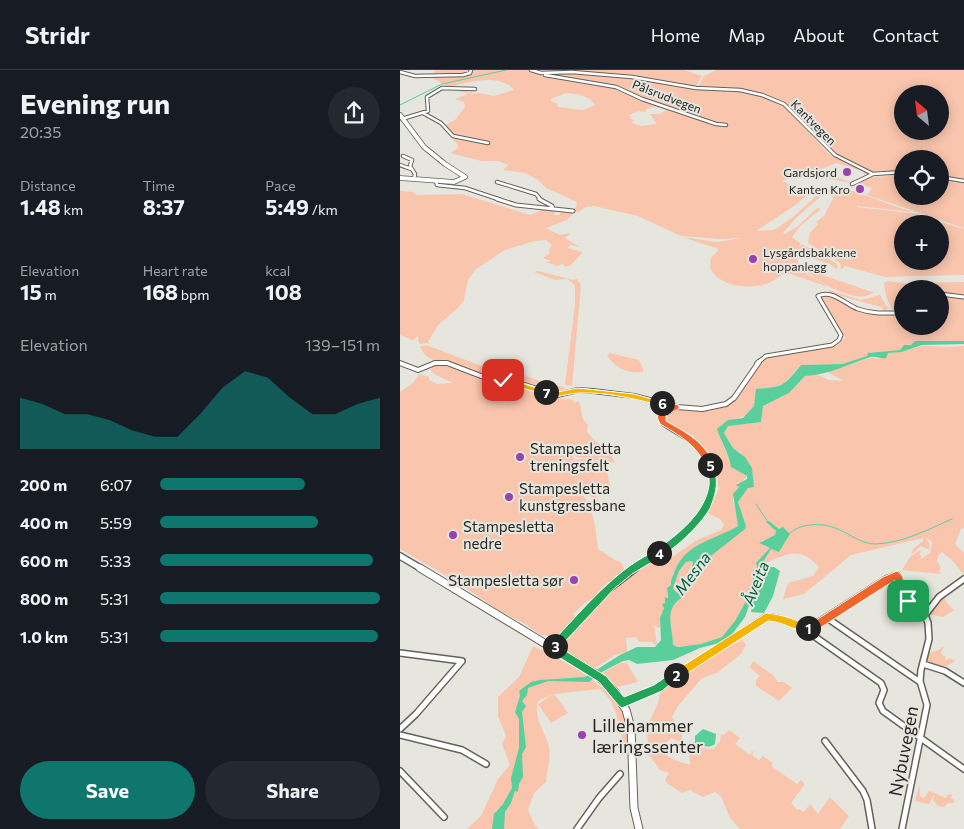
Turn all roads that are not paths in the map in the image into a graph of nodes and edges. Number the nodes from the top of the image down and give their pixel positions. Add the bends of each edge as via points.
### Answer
1 (471, 70) edge
2 (531, 70) edge
3 (400, 72) edge
4 (542, 73) junction
5 (475, 89) dead end
6 (428, 110) junction
7 (423, 113) junction
8 (428, 115) junction
9 (401, 117) edge
10 (726, 125) dead end
11 (488, 143) dead end
12 (403, 156) dead end
13 (400, 165) edge
14 (411, 169) junction
15 (894, 173) edge
16 (873, 174) junction
17 (400, 178) edge
18 (949, 178) edge
19 (414, 179) junction
20 (436, 180) junction
21 (964, 181) edge
22 (497, 182) dead end
23 (852, 184) dead end
24 (553, 209) junction
25 (573, 211) dead end
26 (949, 295) edge
27 (964, 297) edge
28 (894, 313) edge
29 (400, 363) edge
30 (418, 370) joint
31 (677, 407) junction
32 (400, 556) edge
33 (964, 579) edge
34 (925, 615) junction
35 (827, 618) junction
36 (811, 634) dead end
37 (553, 648) junction
38 (400, 653) edge
39 (922, 664) junction
40 (920, 682) junction
41 (964, 684) edge
42 (622, 703) junction
43 (400, 729) edge
44 (400, 735) edge
45 (920, 735) junction
46 (825, 741) dead end
47 (486, 764) dead end
48 (964, 768) edge
49 (400, 771) edge
50 (620, 774) dead end
51 (444, 817) dead end
52 (577, 829) edge
53 (639, 829) edge
54 (872, 829) edge
55 (902, 829) edge

1 - 3 street via 470,74 463,75 415,76
2 - 4 street, Kantvegen
4 - 10 street, Pålsrudvegen via 621,88
4 - 16 street, Kantvegen via 612,75 762,95 784,104 835,155
5 - 6 street via 440,89 427,97
6 - 7 street
6 - 8 street
7 - 8 street
7 - 9 street
8 - 11 street via 453,136
9 - 20 street via 429,151 465,177 458,182
12 - 14 street via 412,160
13 - 14 street
14 - 19 street
15 - 16 street
16 - 23 street
17 - 19 street
18 - 21 street
19 - 20 street
20 - 24 street via 437,185 466,188 508,203
22 - 24 street via 536,194
24 - 25 street
26 - 27 street
28 - 31 street via 869,312 833,295 820,294 818,296 841,335 839,340 832,345 766,356 758,361 734,398 726,404 702,409
29 - 30 street
30 - 31 street via 435,363 447,363 481,376 557,395 578,390 593,391 634,396
31 - 37 street via 663,413 662,420 666,426 688,437 707,456 714,483 706,508 679,538 612,586
32 - 37 street
33 - 34 street via 939,597
34 - 35 street via 908,601 897,575
34 - 39 street, Nybuvegen via 929,637
35 - 40 street
35 - 42 street via 807,628 784,618 766,617 658,688
36 - 45 street via 881,683 884,690 878,703 881,708
37 - 42 street via 603,679
38 - 43 street via 462,662
39 - 40 street, Nybuvegen
39 - 41 street via 945,671
40 - 45 street, Nybuvegen via 927,698
42 - 53 street via 633,733 632,801
44 - 47 street via 462,750
45 - 48 street
45 - 55 street, Nybuvegen
46 - 54 street via 863,792
49 - 51 street
50 - 52 street

